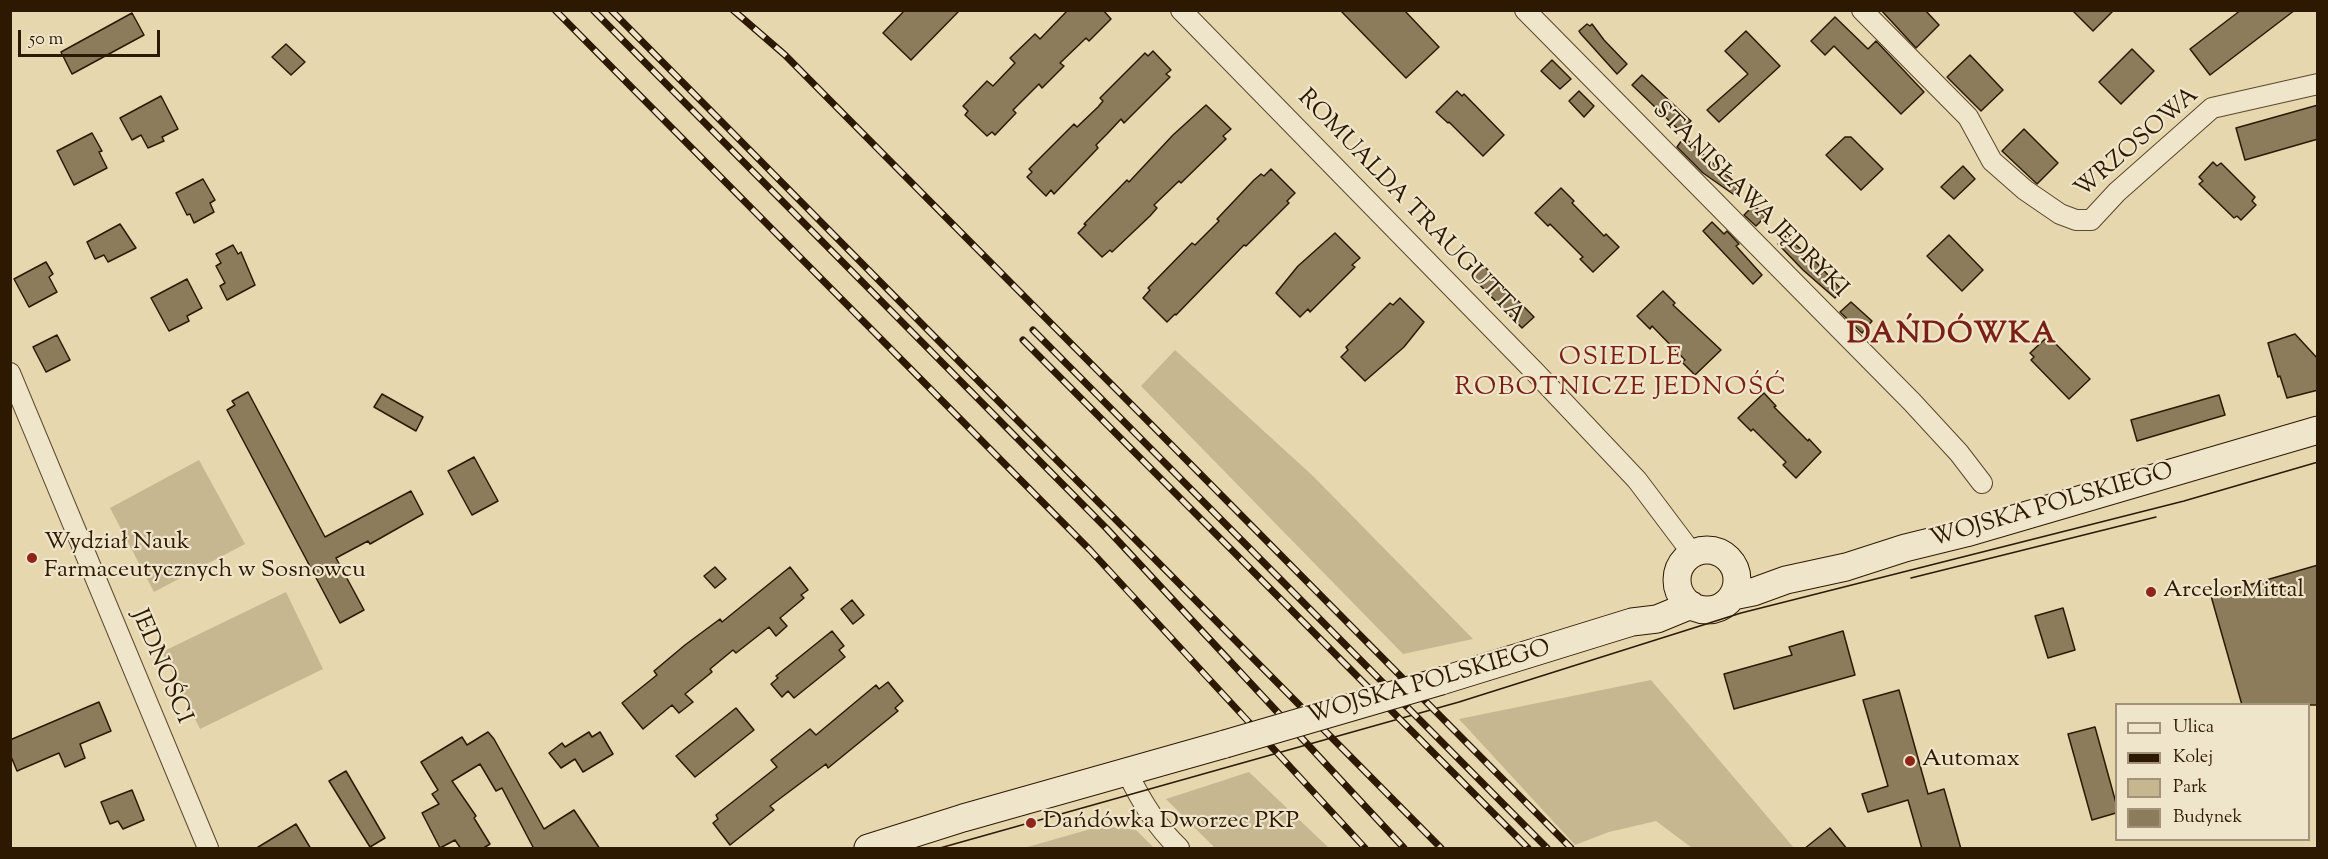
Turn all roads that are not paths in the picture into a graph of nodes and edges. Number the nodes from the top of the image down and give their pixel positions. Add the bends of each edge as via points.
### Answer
1 (1181, 10) edge
2 (1525, 10) edge
3 (1862, 10) edge
4 (2318, 84) edge
5 (10, 373) edge
6 (2318, 430) edge
7 (1982, 483) dead end
8 (1692, 553) junction
9 (1735, 568) junction
10 (1677, 580) junction
11 (1786, 580) junction
12 (1733, 596) junction
13 (1691, 605) junction
14 (1632, 622) junction
15 (1127, 772) junction
16 (208, 849) edge
17 (868, 849) edge
18 (1179, 849) edge

1 - 8 street, ROMUALDA TRAUGUTTA via 1543,380 1637,480
2 - 7 street, STANISŁAWA JĘDRYKI via 1912,402
3 - 4 street, WRZOSOWA via 1968,117 1992,161 2060,214 2076,220 2091,220 2212,108
5 - 16 street, JEDNOŚCI
6 - 11 main road, WOJSKA POLSKIEGO via 2001,524
8 - 9 main road via 1717,551
8 - 10 main road via 1684,560
9 - 11 main road, WOJSKA POLSKIEGO
9 - 12 main road
10 - 13 main road via 1682,596
10 - 14 main road, WOJSKA POLSKIEGO
11 - 12 main road, WOJSKA POLSKIEGO
12 - 13 main road via 1716,609
13 - 14 main road, WOJSKA POLSKIEGO via 1657,619
14 - 15 main road, WOJSKA POLSKIEGO, bridge
15 - 17 main road, WOJSKA POLSKIEGO
15 - 18 street via 1146,809

